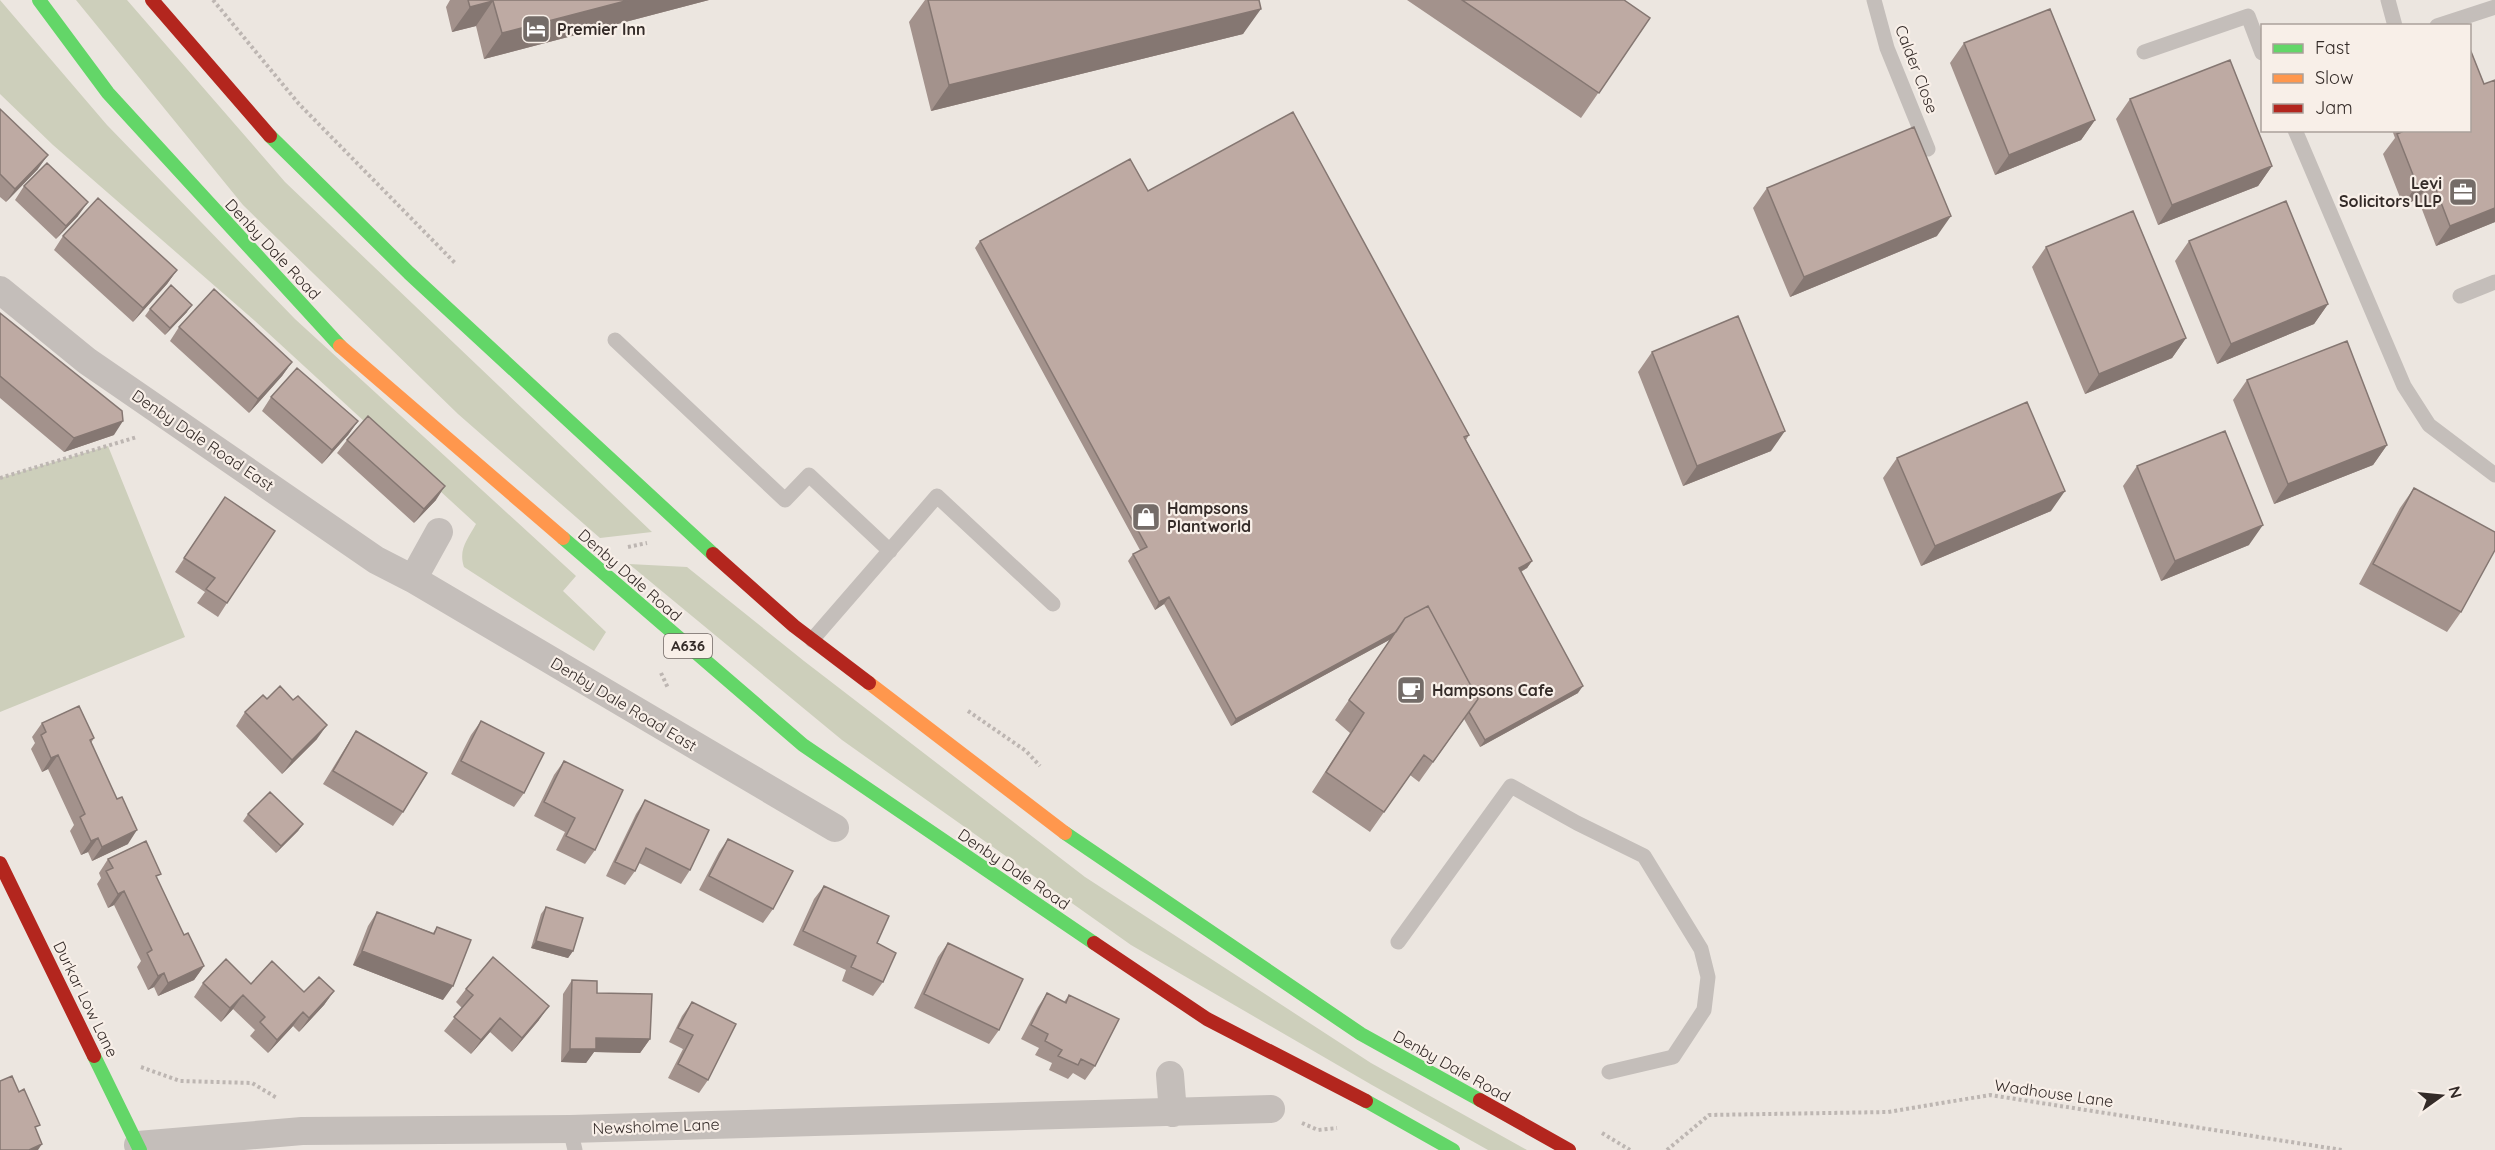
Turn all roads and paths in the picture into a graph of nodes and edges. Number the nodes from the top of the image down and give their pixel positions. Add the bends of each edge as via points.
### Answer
1 (39, 0) edge
2 (152, 0) edge
3 (213, 0) edge
4 (1874, 0) edge
5 (2388, 0) edge
6 (2495, 7) edge
7 (2394, 24) edge
8 (2443, 24) edge
9 (2261, 49) edge
10 (2145, 52) dead end
11 (2296, 132) edge
12 (1928, 149) dead end
13 (462, 269) dead end
14 (2495, 282) edge
15 (0, 290) edge
16 (2460, 296) dead end
17 (615, 340) dead end
18 (181, 425) junction
19 (2495, 475) edge
20 (0, 478) edge
21 (439, 532) dead end
22 (890, 551) junction
23 (413, 579) junction
24 (1053, 604) dead end
25 (812, 640) junction
26 (962, 708) dead end
27 (1041, 767) dead end
28 (835, 828) dead end
29 (0, 863) edge
30 (1398, 942) dead end
31 (1609, 1072) dead end
32 (105, 1075) junction
33 (1170, 1075) dead end
34 (1271, 1109) joint
35 (1173, 1113) junction
36 (1342, 1128) dead end
37 (302, 1131) junction
38 (1601, 1132) dead end
39 (573, 1139) edge
40 (139, 1148) edge
41 (1453, 1150) edge
42 (1569, 1150) edge
43 (1630, 1150) edge
44 (1667, 1150) edge
45 (2342, 1150) edge

1 - 41 main road, Denby Dale Road / A636 via 108,93 336,342 803,745 1207,1019
2 - 25 main road, Denby Dale Road via 283,152 689,533
3 - 13 path via 299,104
4 - 12 lane, Calder Close via 1887,48
5 - 7 lane
6 - 8 lane
9 - 10 lane via 2248,16
11 - 19 lane via 2404,386 2429,425
14 - 16 lane
15 - 18 street, Denby Dale Road East via 87,361
17 - 22 lane via 785,500 809,475
18 - 20 path
18 - 23 street, Denby Dale Road East via 376,560
21 - 23 street
22 - 24 lane via 937,496
22 - 25 lane
23 - 28 street, Denby Dale Road East
25 - 42 main road, Denby Dale Road via 1063,832 1361,1034
26 - 27 path via 1026,751
29 - 32 main road, Durkar Low Lane
30 - 31 lane via 1511,786 1644,856 1701,949 1708,977 1704,1010 1673,1057
32 - 37 path via 128,1063 180,1081 252,1083 301,1112
32 - 40 main road, Durkar Low Lane
33 - 35 street
34 - 35 street, Newsholme Lane
34 - 36 path via 1318,1130
35 - 39 street, Newsholme Lane
37 - 39 street, Newsholme Lane
37 - 40 street, Newsholme Lane
38 - 43 path
44 - 45 path, Wadhouse Lane via 1709,1115 1888,1112 1990,1095

